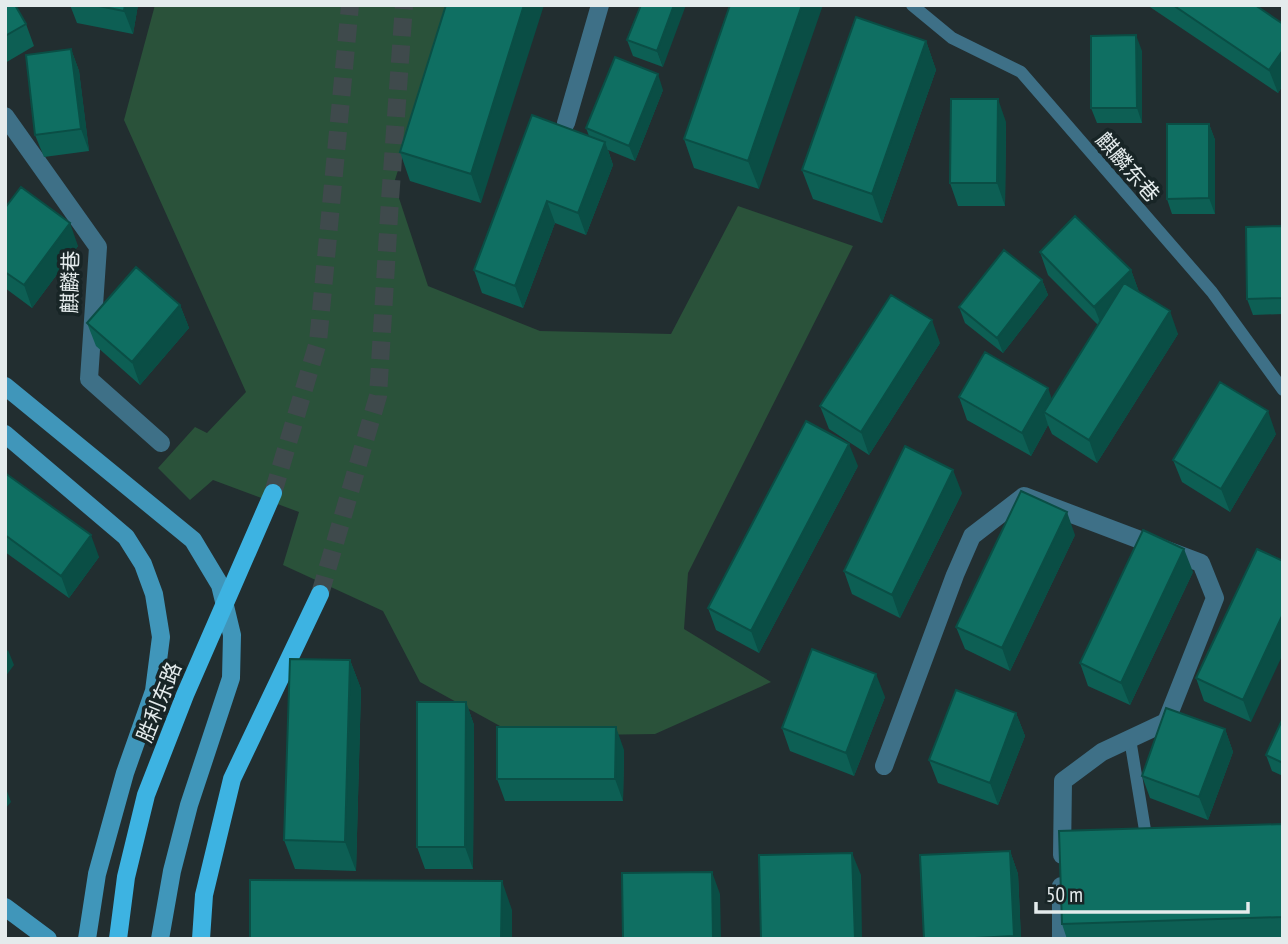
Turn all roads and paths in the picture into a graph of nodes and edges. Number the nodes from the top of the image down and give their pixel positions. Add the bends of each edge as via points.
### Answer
1 (600, 5) edge
2 (912, 5) edge
3 (5, 116) edge
4 (566, 123) dead end
5 (5, 386) edge
6 (1283, 390) edge
7 (5, 433) edge
8 (162, 443) dead end
9 (272, 493) tunnel mouth
10 (320, 594) tunnel mouth
11 (1130, 739) junction
12 (884, 766) dead end
13 (1160, 848) edge
14 (5, 907) edge
15 (48, 939) edge
16 (87, 939) edge
17 (118, 939) edge
18 (160, 939) edge
19 (201, 939) edge
20 (1061, 939) edge

1 - 4 street
2 - 6 lane, 麒麟东巷 via 952,38 1021,72 1212,292
3 - 8 street, 麒麟巷 via 98,247 89,379
5 - 18 main road via 193,540 220,585 232,635 231,678 189,804
7 - 16 main road via 126,537 154,594 161,637 154,691 97,874
9 - 17 main road, 胜利东路, bridge via 146,795
10 - 19 main road via 232,779 204,895
11 - 12 street via 1167,722 1215,598 1202,563 1024,496 972,536
11 - 13 lane via 1145,830
11 - 20 street via 1102,752 1063,781
14 - 15 main road

